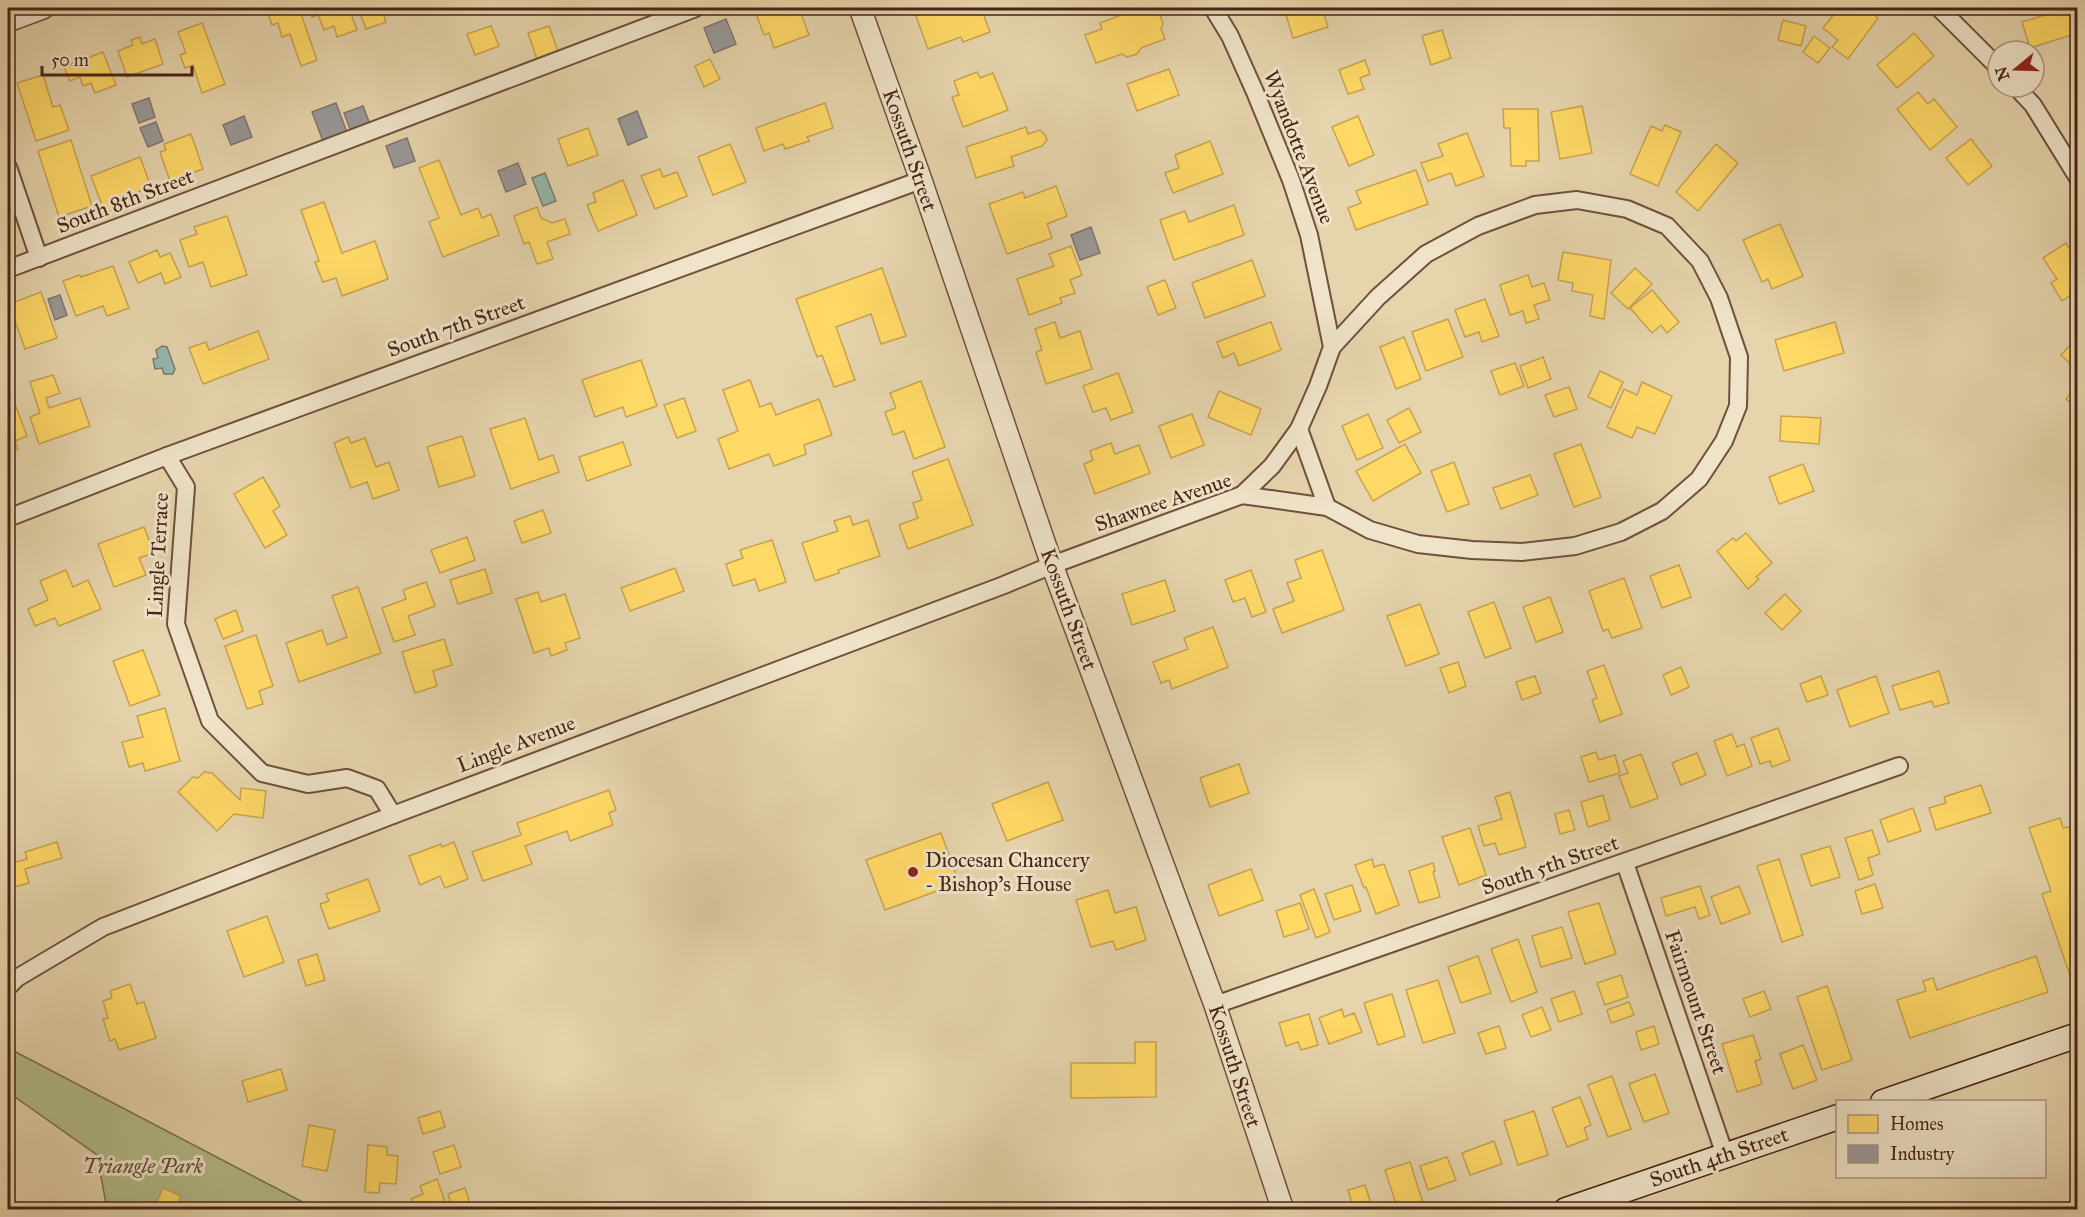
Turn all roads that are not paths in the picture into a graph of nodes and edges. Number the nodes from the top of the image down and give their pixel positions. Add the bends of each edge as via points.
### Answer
1 (44, 8) edge
2 (696, 8) edge
3 (860, 8) edge
4 (1213, 8) edge
5 (1939, 8) edge
6 (8, 21) edge
7 (1986, 55) edge
8 (2027, 99) edge
9 (8, 167) edge
10 (2078, 178) edge
11 (921, 180) junction
12 (39, 258) junction
13 (8, 269) edge
14 (1332, 347) junction
15 (1299, 429) junction
16 (167, 456) junction
17 (1242, 495) junction
18 (1327, 507) junction
19 (8, 518) edge
20 (1052, 565) junction
21 (1899, 766) dead end
22 (393, 815) junction
23 (1625, 863) junction
24 (8, 987) edge
25 (1215, 1005) junction
26 (2078, 1035) edge
27 (1886, 1100) edge
28 (1836, 1118) edge
29 (1725, 1155) junction
30 (1283, 1209) edge
31 (1566, 1209) edge

1 - 6 street
2 - 12 street, South 8th Street
3 - 11 street, Kossuth Street
4 - 14 street, Wyandotte Avenue via 1230,36 1291,180 1310,235
5 - 7 street
8 - 10 street
9 - 12 street
11 - 16 street, South 7th Street
11 - 20 street, Kossuth Street
12 - 13 street, South 8th Street
14 - 15 street
14 - 18 street, Shawnee Avenue via 1378,297 1426,254 1478,226 1535,205 1577,200 1627,209 1667,226 1696,256 1719,298 1739,357 1739,377 1738,406 1724,441 1700,479 1662,511 1621,532 1575,546 1522,552 1472,550 1418,544 1370,530
15 - 17 street via 1272,466
15 - 18 street
16 - 19 street, South 7th Street
16 - 22 street, Lingle Terrace via 186,487 176,624 210,721 262,772 308,784 347,778 377,789
17 - 18 street, Shawnee Avenue
17 - 20 street, Shawnee Avenue
20 - 22 street, Lingle Avenue
20 - 25 street, Kossuth Street
21 - 23 street, South 5th Street
22 - 24 street, Lingle Avenue via 103,927 16,978
23 - 25 street, South 5th Street
23 - 29 street, Fairmount Street
25 - 30 street, Kossuth Street
26 - 27 main road
28 - 29 main road, South 4th Street
29 - 31 main road, South 4th Street

